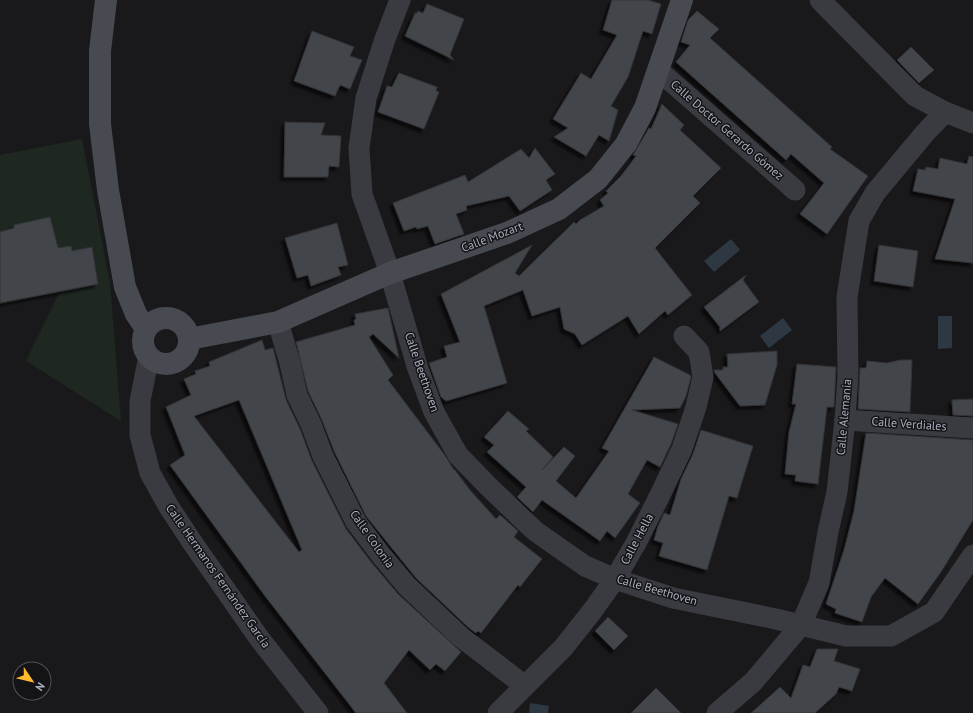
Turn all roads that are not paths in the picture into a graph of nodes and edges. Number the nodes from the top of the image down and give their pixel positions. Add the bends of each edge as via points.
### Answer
1 (106, 0) edge
2 (400, 0) edge
3 (682, 0) edge
4 (820, 0) edge
5 (658, 70) junction
6 (945, 112) junction
7 (973, 123) edge
8 (795, 190) dead end
9 (390, 273) junction
10 (278, 322) junction
11 (146, 329) junction
12 (684, 336) dead end
13 (189, 339) junction
14 (149, 356) junction
15 (846, 420) junction
16 (973, 428) edge
17 (973, 555) edge
18 (615, 579) junction
19 (801, 625) junction
20 (525, 686) junction
21 (318, 713) edge
22 (498, 713) edge
23 (717, 713) edge

1 - 11 street via 100,51 100,124 108,190 125,287 136,314
2 - 9 street, Calle Beethoven via 366,98 359,148 362,194
3 - 5 street, Calle Mozart
4 - 6 street via 915,96
5 - 8 street, Calle Doctor Gerardo Gómez
5 - 9 street, Calle Mozart via 645,108 626,144 598,179 559,209 507,233
6 - 7 street
6 - 15 street, Calle Alemania via 875,193 859,221 847,297
9 - 10 street, Calle Mozart
9 - 18 street, Calle Beethoven via 417,366 432,405 458,455 535,531 585,566
10 - 13 street, Calle Mozart
10 - 20 street, Calle Colonia via 297,395 323,456 356,522 407,586 460,637
11 - 13 street via 155,320 169,317 183,325
11 - 14 street via 143,344
12 - 18 street, Calle Hella via 699,352 703,377 696,408 679,455 636,543
13 - 14 street via 185,353 174,363 159,363
14 - 21 street, Calle Hermanos Fernández García via 140,401 140,435 150,473 192,542 259,638
15 - 16 street, Calle Verdiales
15 - 19 street, Calle Alemania via 837,492 819,583
17 - 19 street, Calle Beethoven via 934,612 891,636 846,636
18 - 19 street, Calle Beethoven via 673,598
18 - 20 street, Calle Hella via 563,648
19 - 23 street, Calle Alemania via 753,682
20 - 22 street, Calle Hella

